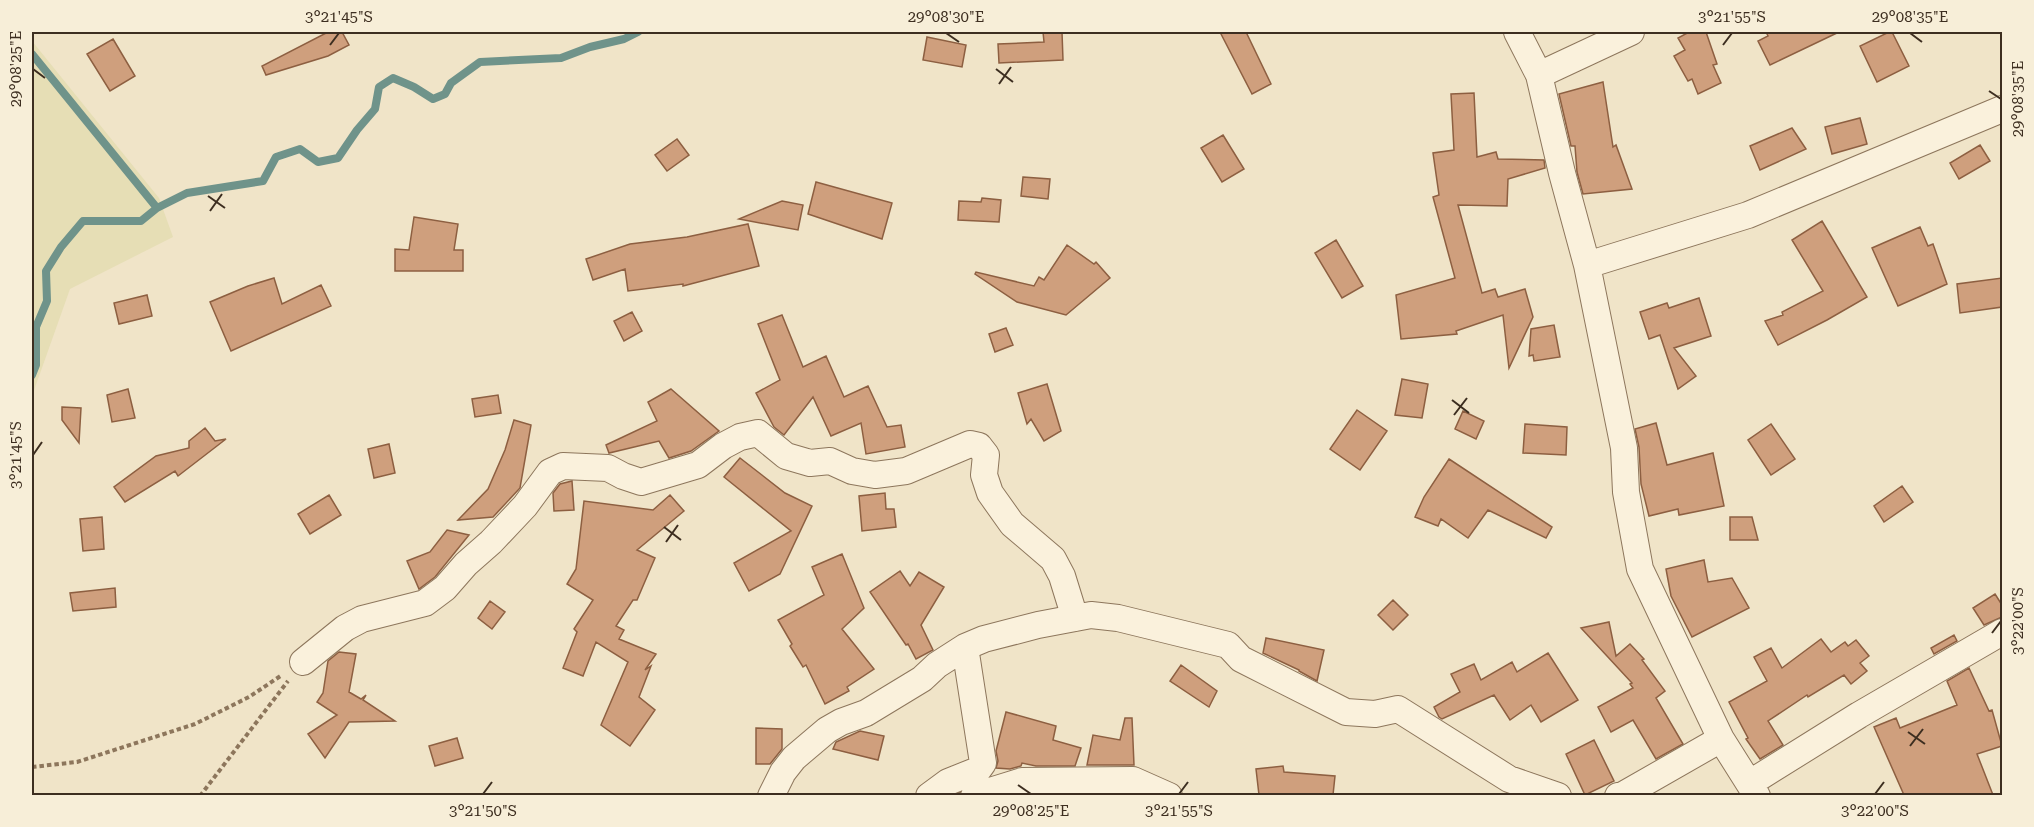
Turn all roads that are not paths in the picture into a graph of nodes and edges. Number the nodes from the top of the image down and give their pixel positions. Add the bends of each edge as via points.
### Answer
1 (1517, 32) edge
2 (1631, 32) edge
3 (1539, 75) junction
4 (2002, 109) edge
5 (1587, 265) junction
6 (1075, 618) junction
7 (2002, 632) edge
8 (965, 647) junction
9 (303, 662) road end
10 (1721, 740) junction
11 (1753, 789) edge
12 (771, 795) edge
13 (929, 795) edge
14 (974, 795) edge
15 (1169, 795) edge
16 (1558, 795) edge
17 (1618, 795) edge

1 - 3 street
2 - 3 street
3 - 5 street
4 - 5 street via 1748,215
5 - 10 street via 1623,448 1626,492 1640,569
6 - 8 street via 1013,631
6 - 9 street via 1053,559 1012,524 990,493 984,475 986,455 979,446 970,444 906,471 874,475 830,461 810,463 786,456 758,433 723,446 698,465 641,482 608,468 563,466 550,472 525,506 445,588 425,603 362,619
6 - 16 street via 1118,618 1228,645 1241,658 1346,712 1376,714 1398,709 1509,779
7 - 11 street via 1859,715
8 - 12 street via 876,708 827,730 794,758
8 - 13 street via 983,763 978,770
10 - 11 street
10 - 17 street
14 - 15 street via 1022,781 1133,780

